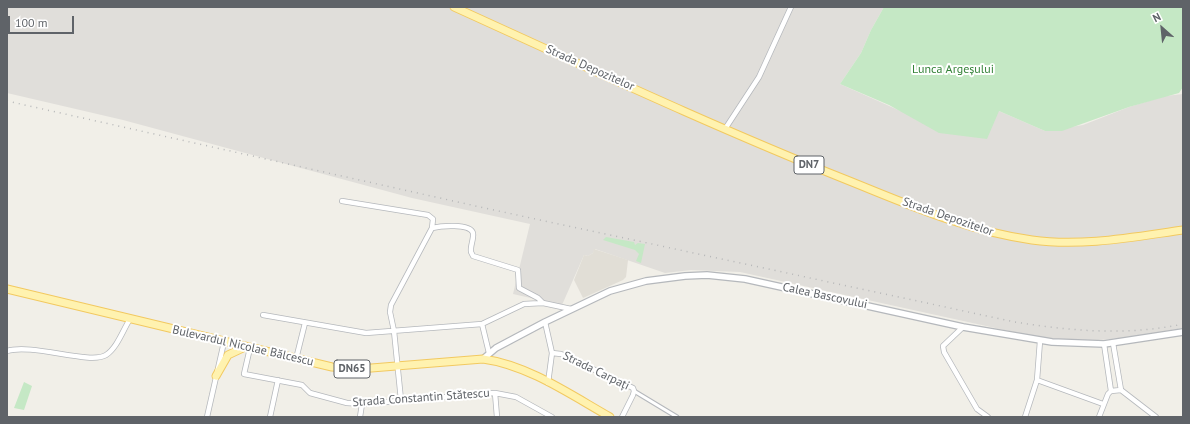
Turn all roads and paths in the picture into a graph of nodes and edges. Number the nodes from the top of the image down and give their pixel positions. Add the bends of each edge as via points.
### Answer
1 (454, 7) edge
2 (791, 7) edge
3 (725, 129) junction
4 (342, 201) dead end
5 (432, 228) junction
6 (1183, 230) edge
7 (7, 289) edge
8 (543, 303) junction
9 (571, 309) junction
10 (263, 315) dead end
11 (130, 319) junction
12 (545, 322) junction
13 (305, 323) junction
14 (482, 324) junction
15 (963, 326) junction
16 (394, 332) junction
17 (1183, 332) edge
18 (1040, 341) junction
19 (224, 342) junction
20 (1114, 343) junction
21 (1104, 344) junction
22 (247, 347) junction
23 (496, 348) junction
24 (7, 351) edge
25 (489, 353) junction
26 (552, 353) junction
27 (296, 359) junction
28 (483, 359) junction
29 (500, 362) junction
30 (399, 366) junction
31 (216, 376) junction
32 (278, 380) junction
33 (1037, 380) junction
34 (548, 383) junction
35 (1121, 390) junction
36 (634, 391) junction
37 (1111, 392) junction
38 (496, 393) junction
39 (401, 400) junction
40 (362, 404) junction
41 (1103, 404) junction
42 (207, 417) edge
43 (270, 417) edge
44 (360, 417) edge
45 (497, 417) edge
46 (552, 417) edge
47 (610, 417) edge
48 (622, 417) edge
49 (677, 417) edge
50 (988, 417) edge
51 (1025, 417) edge
52 (1099, 417) edge
53 (1156, 417) edge

1 - 3 main road, Strada Depozitelor / DN7
2 - 3 street via 759,77
3 - 6 main road, Strada Depozitelor / DN7 via 953,222 1007,236 1045,242 1076,243
4 - 5 street via 432,217
5 - 8 street via 447,226 471,230 473,256 518,270 519,288
5 - 16 street via 391,305
7 - 11 main road, Bulevardul Nicolae Bălcescu / DN65
8 - 9 street
8 - 14 street via 524,304
9 - 12 street, Calea Bascovului
9 - 15 street, Calea Bascovului via 627,285 665,278 707,275 745,279
10 - 13 street
11 - 19 main road, Bulevardul Nicolae Bălcescu / DN65
11 - 24 street via 115,346 105,356 95,358 30,349
12 - 23 street, Calea Bascovului
12 - 26 street, Strada Carpați
13 - 16 street via 355,332
13 - 27 street
14 - 16 street
14 - 25 street
15 - 18 street, Calea Bascovului
15 - 50 street via 943,346 944,352 977,408
16 - 30 street
17 - 20 street, Calea Bascovului
18 - 21 street, Calea Bascovului
18 - 33 street
19 - 22 main road, Bulevardul Nicolae Bălcescu / DN65
19 - 31 street
20 - 21 street, Calea Bascovului
20 - 35 street
21 - 37 street
22 - 27 main road, Bulevardul Nicolae Bălcescu / DN65
22 - 31 main road via 228,355
22 - 32 street, Strada Constantin Stătescu via 244,374
23 - 25 street, Calea Bascovului
23 - 29 street
25 - 28 street, Calea Bascovului
26 - 34 street, Strada Carpați
26 - 36 street, Strada Carpați via 561,354
27 - 30 main road, Bulevardul Nicolae Bălcescu / DN65 via 351,369
28 - 29 main road, Bulevardul Nicolae Bălcescu
28 - 30 main road, Bulevardul Nicolae Bălcescu / DN65
29 - 34 main road, Bulevardul Nicolae Bălcescu
30 - 39 street
31 - 42 street
32 - 40 street, Strada Constantin Stătescu via 302,385 310,393 347,403
32 - 43 street
33 - 41 street
33 - 51 street
34 - 47 main road, Bulevardul Nicolae Bălcescu
35 - 37 street
35 - 53 street
36 - 48 street, Strada Carpați
36 - 49 street
37 - 41 street
38 - 39 street, Strada Constantin Stătescu
38 - 45 street
38 - 46 street, Strada Constantin Stătescu via 516,397
39 - 40 street, Strada Constantin Stătescu
40 - 44 street
41 - 52 street

